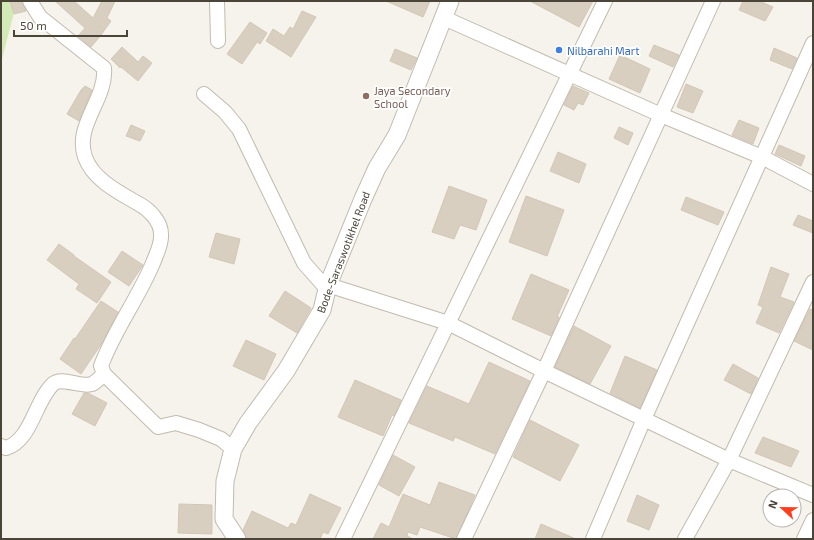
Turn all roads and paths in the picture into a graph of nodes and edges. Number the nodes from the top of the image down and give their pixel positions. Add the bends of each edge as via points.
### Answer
1 (30, 1) edge
2 (217, 1) edge
3 (450, 1) edge
4 (605, 1) edge
5 (713, 1) edge
6 (444, 18) junction
7 (218, 41) dead end
8 (813, 43) edge
9 (570, 74) junction
10 (204, 94) dead end
11 (661, 116) junction
12 (762, 158) junction
13 (813, 184) edge
14 (813, 282) edge
15 (327, 287) junction
16 (448, 323) junction
17 (544, 371) junction
18 (104, 374) junction
19 (644, 419) junction
20 (1, 446) edge
21 (233, 449) junction
22 (729, 460) junction
23 (813, 495) edge
24 (813, 520) edge
25 (236, 539) edge
26 (343, 539) edge
27 (464, 539) edge
28 (593, 539) edge
29 (685, 539) edge
30 (804, 539) edge

1 - 18 street via 40,17 104,68 105,78 84,132 82,145 85,157 100,178 118,192 144,206 158,222 161,235 158,252 144,283 106,352 101,366
2 - 7 street
3 - 6 street, Bode-Saraswotikhel Road
4 - 9 street
5 - 11 street
6 - 9 street
6 - 15 street, Bode-Saraswotikhel Road via 397,135 377,168
8 - 12 street
9 - 11 street
9 - 16 street
10 - 15 street via 225,112 239,129 304,263
11 - 12 street
11 - 17 street
12 - 13 street
12 - 19 street
14 - 22 street
15 - 16 street
15 - 21 street, Bode-Saraswotikhel Road via 322,310 286,371 248,423
16 - 17 street
16 - 26 street
17 - 19 street
17 - 27 street
18 - 20 street via 93,384 79,385 61,381 55,383 47,392 23,435 12,446
18 - 21 street via 158,427 176,423 221,439
19 - 22 street
19 - 28 street
21 - 25 street, Bode-Saraswotikhel Road via 225,481 224,519
22 - 23 street
22 - 29 street
24 - 30 street

